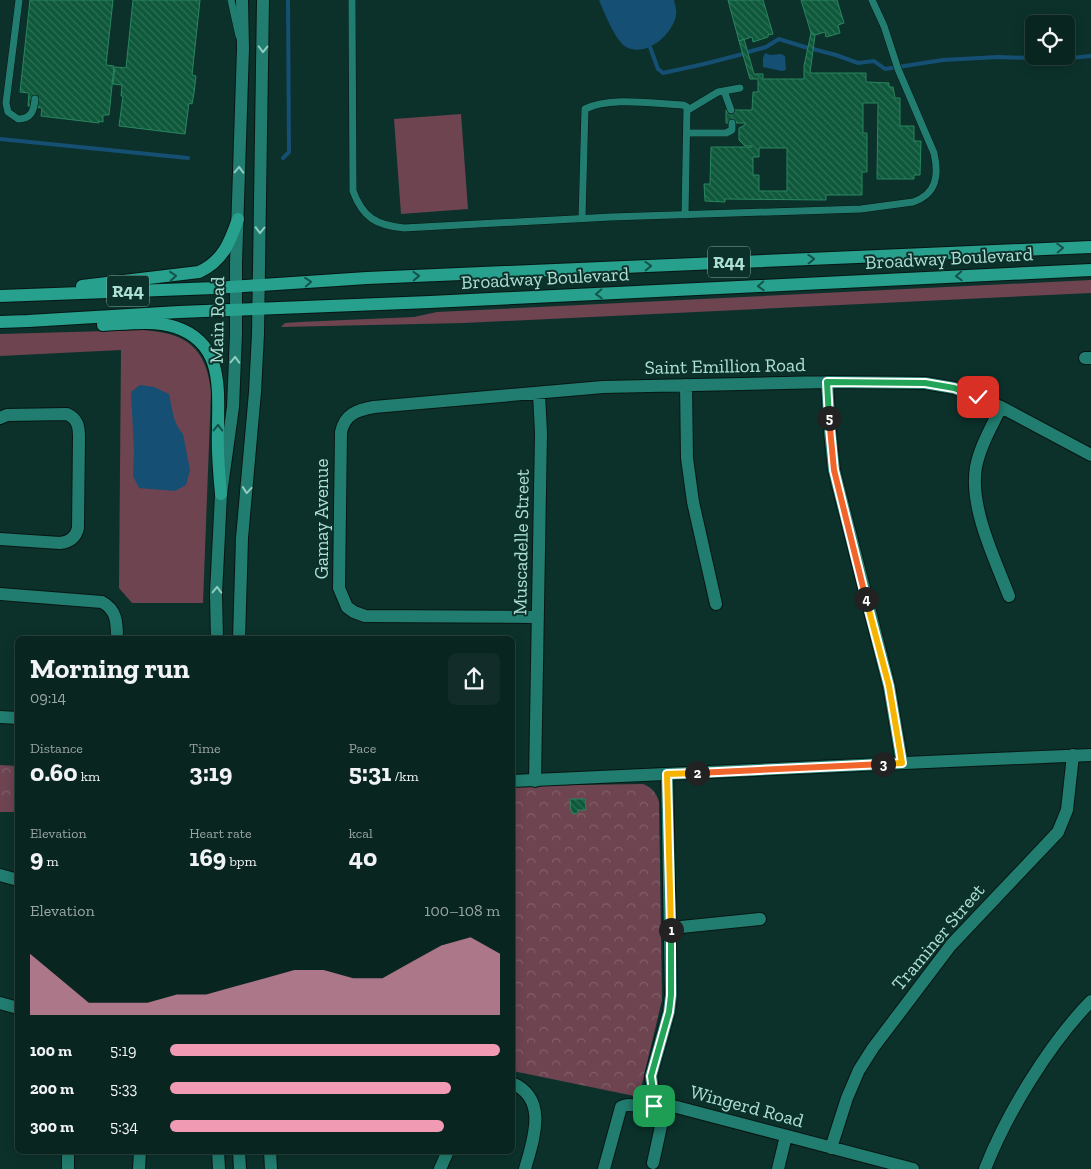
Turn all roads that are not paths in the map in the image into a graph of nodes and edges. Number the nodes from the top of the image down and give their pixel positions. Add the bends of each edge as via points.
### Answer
1 (19, 0) edge
2 (231, 0) edge
3 (242, 0) edge
4 (263, 0) edge
5 (352, 0) edge
6 (872, 0) edge
7 (242, 48) junction
8 (740, 88) dead end
9 (724, 91) junction
10 (36, 99) dead end
11 (688, 110) junction
12 (732, 110) dead end
13 (732, 123) dead end
14 (688, 133) junction
15 (685, 215) junction
16 (238, 218) junction
17 (582, 218) junction
18 (1091, 247) edge
19 (1091, 270) edge
20 (259, 285) junction
21 (236, 286) junction
22 (20, 295) junction
23 (0, 296) edge
24 (258, 308) junction
25 (236, 310) junction
26 (28, 321) junction
27 (0, 322) edge
28 (827, 382) junction
29 (686, 385) junction
30 (539, 394) junction
31 (1001, 407) junction
32 (347, 417) joint
33 (0, 418) edge
34 (1091, 454) edge
35 (221, 494) junction
36 (0, 539) edge
37 (0, 594) edge
38 (1009, 596) dead end
39 (716, 604) dead end
40 (538, 616) junction
41 (117, 636) edge
42 (217, 636) edge
43 (239, 636) edge
44 (0, 717) edge
45 (15, 718) edge
46 (1074, 755) junction
47 (1091, 755) edge
48 (902, 763) junction
49 (667, 774) junction
50 (535, 780) junction
51 (515, 782) edge
52 (0, 875) edge
53 (15, 879) edge
54 (760, 919) dead end
55 (671, 928) junction
56 (1091, 1002) edge
57 (0, 1003) edge
58 (15, 1007) edge
59 (515, 1085) edge
60 (665, 1103) junction
61 (786, 1136) junction
62 (831, 1148) junction
63 (68, 1154) edge
64 (140, 1154) edge
65 (218, 1154) edge
66 (240, 1154) edge
67 (270, 1154) edge
68 (447, 1154) edge
69 (652, 1163) dead end
70 (68, 1169) edge
71 (139, 1169) edge
72 (219, 1169) edge
73 (240, 1169) edge
74 (272, 1169) edge
75 (440, 1169) edge
76 (525, 1169) edge
77 (604, 1169) edge
78 (778, 1169) edge
79 (913, 1169) edge
80 (986, 1169) edge

1 - 10 lane via 6,103 8,112 18,119 27,118 33,112
2 - 7 lane
3 - 7 street, Main Road
4 -> 20 street
5 - 17 lane via 352,183 361,208 368,217 386,226 404,228
6 - 15 lane via 934,153 936,179 927,195 913,202 861,209
16 -> 7 street, Main Road
8 - 9 lane
9 - 11 lane
9 - 12 lane
11 - 14 lane
11 - 17 lane via 683,105 612,102 585,109
13 - 14 lane via 732,130 726,133
14 - 15 lane
15 - 17 lane
16 - 21 street, Main Road
22 -> 16 main road via 199,272 215,263 225,252
20 -> 18 main road, Broadway Boulevard / R44
19 -> 24 main road, Broadway Boulevard / R44
20 - 21 main road, Broadway Boulevard / R44
20 - 24 street
21 - 22 main road, Broadway Boulevard / R44
21 - 25 street, Main Road
22 - 23 main road, Broadway Boulevard / R44
24 - 25 main road, Broadway Boulevard / R44
24 -> 43 street via 255,392 242,538
25 - 26 main road, Broadway Boulevard / R44
35 -> 25 street, Main Road via 234,407
26 - 27 main road, Broadway Boulevard / R44
35 -> 26 main road via 218,374 200,342 190,334 163,324
28 - 29 street, Saint Emillion Road
28 - 31 street, Saint Emillion Road via 925,383 954,388
28 - 48 street via 834,470 889,686
29 - 30 street, Saint Emillion Road via 603,387
29 - 39 street via 687,458 693,502
30 - 32 street, Saint Emillion Road via 374,407
30 - 40 street, Muscadelle Street
31 - 34 street, Saint Emillion Road
31 - 38 street via 984,443 975,480 981,518
32 - 40 street, Gamay Avenue via 341,432 339,588 347,607 364,616
33 - 36 street via 8,415 67,414 78,423 79,437 78,528 74,537 60,543
42 -> 35 street, Main Road
37 - 41 street via 102,602 115,615
40 - 50 street, Muscadelle Street
44 - 45 street
46 - 47 street
46 - 48 street
46 - 62 street, Traminer Street via 1068,802 1058,832 951,945 873,1048 847,1098
48 - 49 street
49 - 50 street
49 - 55 street, Wingerd Road
50 - 51 street
52 - 53 street
54 - 55 street
55 - 60 street, Wingerd Road via 670,1004 651,1076 653,1091
56 - 80 street via 1062,1035 1012,1111
57 - 58 street
59 - 76 street via 530,1096 536,1110 534,1140
60 - 61 street, Wingerd Road
60 - 69 street
60 - 77 street via 648,1108 620,1106
61 - 62 street, Wingerd Road
61 - 78 street
62 - 79 street, Wingerd Road
63 - 70 street
64 - 71 street
65 - 72 street
66 - 73 street
67 - 74 street
68 - 75 street

